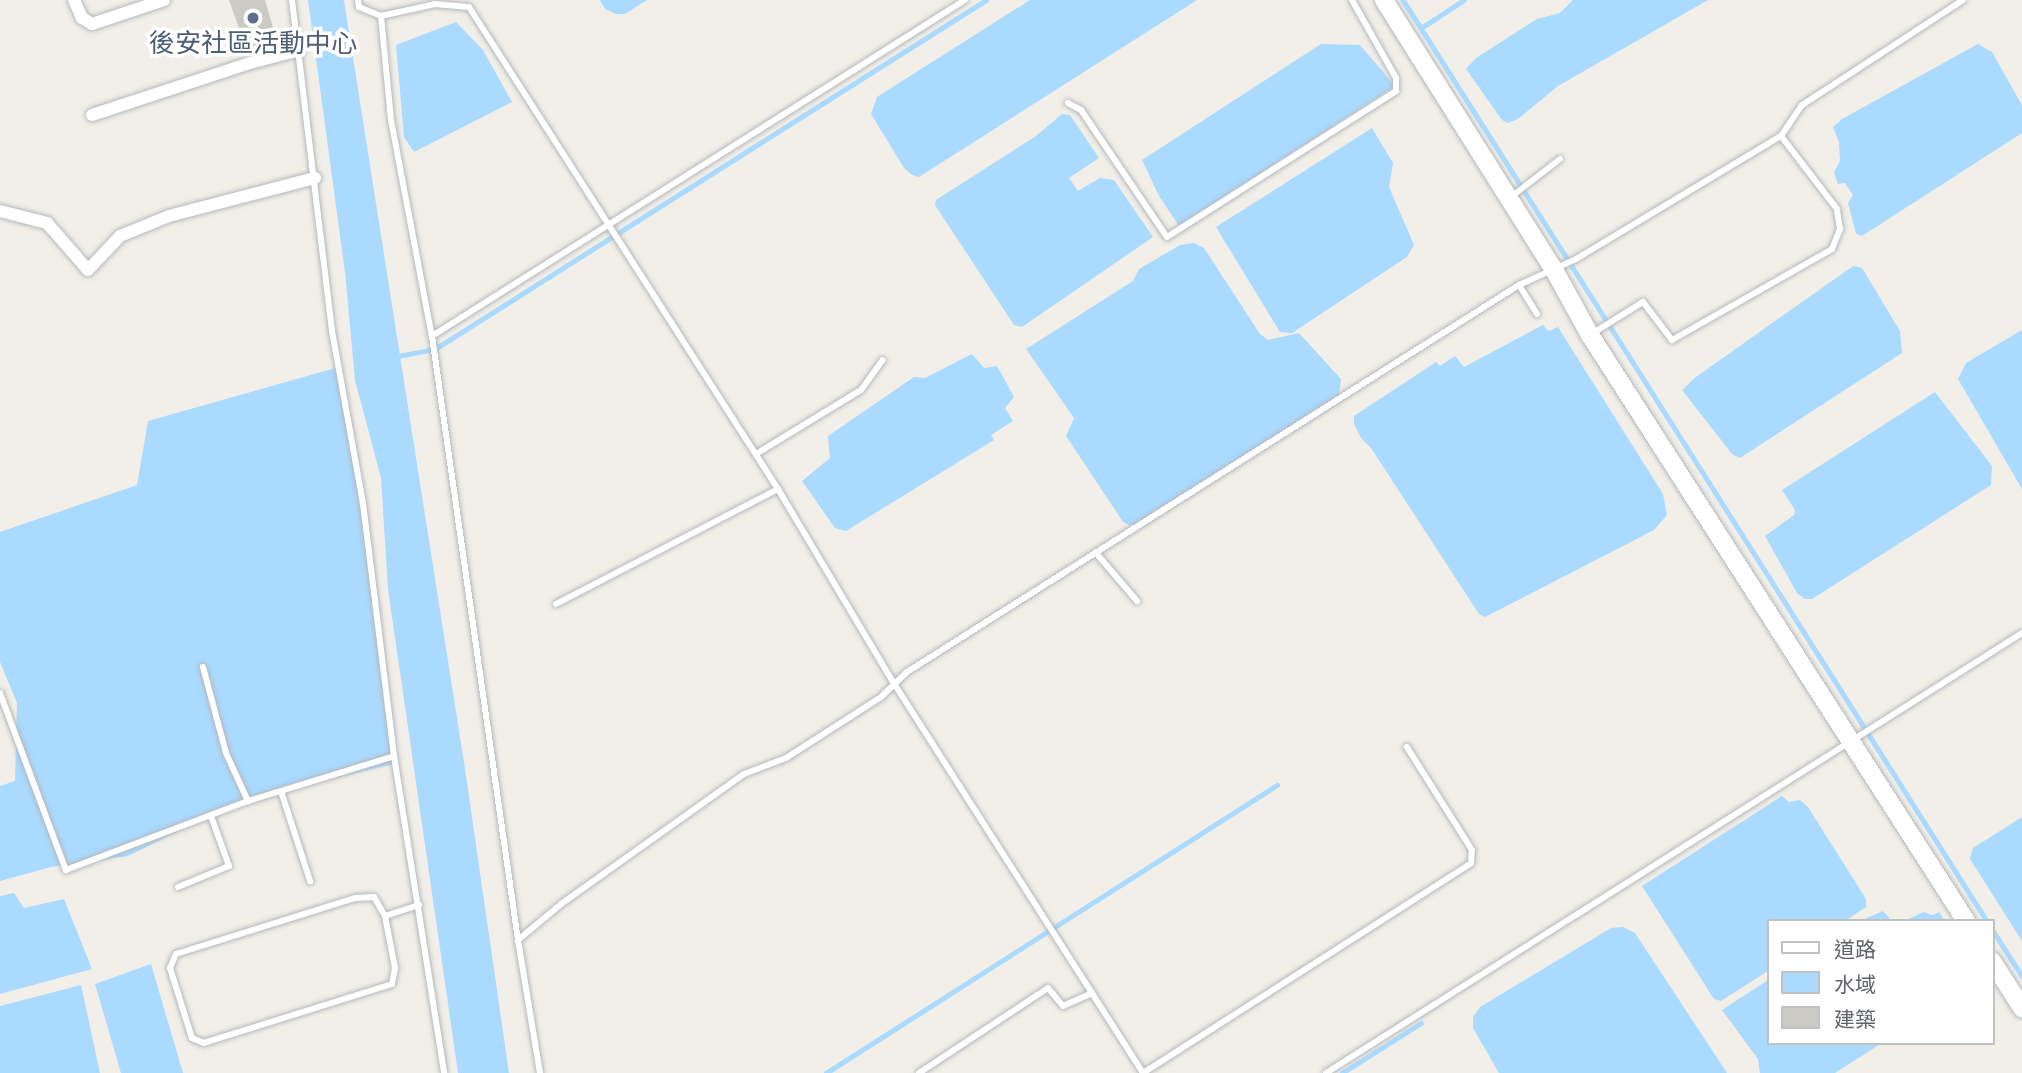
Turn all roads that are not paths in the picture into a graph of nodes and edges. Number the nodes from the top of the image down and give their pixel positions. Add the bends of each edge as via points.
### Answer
1 (75, 0) edge
2 (164, 0) edge
3 (292, 0) edge
4 (358, 0) edge
5 (965, 0) edge
6 (1352, 0) edge
7 (1384, 0) edge
8 (1964, 0) edge
9 (435, 2) edge
10 (381, 16) junction
11 (299, 50) junction
12 (1068, 103) dead end
13 (92, 115) dead end
14 (1781, 136) junction
15 (1560, 159) dead end
16 (315, 178) junction
17 (1509, 198) junction
18 (0, 211) edge
19 (609, 225) junction
20 (1553, 268) junction
21 (1519, 285) junction
22 (1536, 314) dead end
23 (1590, 335) junction
24 (432, 336) junction
25 (883, 360) dead end
26 (756, 454) junction
27 (778, 489) junction
28 (1097, 554) junction
29 (1137, 601) dead end
30 (556, 604) dead end
31 (2022, 633) edge
32 (203, 667) dead end
33 (895, 685) junction
34 (0, 693) edge
35 (1852, 742) junction
36 (1406, 747) dead end
37 (394, 756) junction
38 (281, 791) junction
39 (248, 802) junction
40 (211, 816) junction
41 (310, 881) dead end
42 (178, 887) dead end
43 (419, 905) junction
44 (385, 916) junction
45 (1965, 919) edge
46 (518, 940) junction
47 (1994, 964) edge
48 (1092, 993) junction
49 (2022, 1008) edge
50 (444, 1073) edge
51 (540, 1073) edge
52 (919, 1073) edge
53 (1143, 1073) edge
54 (1326, 1073) edge

1 - 2 street via 82,18 92,24
3 - 11 lane
4 - 10 lane via 359,7
5 - 19 lane
6 - 12 lane via 1396,78 1396,91 1167,237 1081,110
7 - 17 street
8 - 14 lane via 1802,105
9 - 10 lane
9 - 19 lane via 469,7
10 - 24 lane via 390,120
11 - 13 street
11 - 16 lane
14 - 20 lane via 1576,259
14 - 23 lane via 1837,209 1839,229 1832,249 1672,340 1643,302
15 - 17 lane
16 - 18 street via 169,216 120,236 88,270 47,223
16 - 37 lane via 332,331 363,503
17 - 20 street
19 - 24 lane
19 - 26 lane
20 - 21 lane
20 - 23 street
21 - 22 lane
21 - 28 lane
23 - 35 street
24 - 46 lane
25 - 26 lane via 861,390
26 - 27 lane
27 - 30 lane
27 - 33 lane
28 - 29 lane
28 - 33 lane via 907,672
31 - 35 lane
32 - 39 lane via 226,753
33 - 46 lane via 786,758 744,774 561,904
33 - 48 lane
34 - 40 lane via 66,870
35 - 45 street
35 - 54 lane
36 - 53 lane via 1472,850 1471,863
37 - 38 lane
37 - 43 lane
38 - 39 lane
38 - 41 lane
39 - 40 lane
40 - 42 lane via 229,866
43 - 44 lane
43 - 50 lane
44 - 44 lane via 374,897 355,898 176,954 170,968 192,1038 204,1043 392,984 395,968
46 - 51 lane
47 - 49 street
48 - 52 lane via 1063,1006 1048,988
48 - 53 lane

